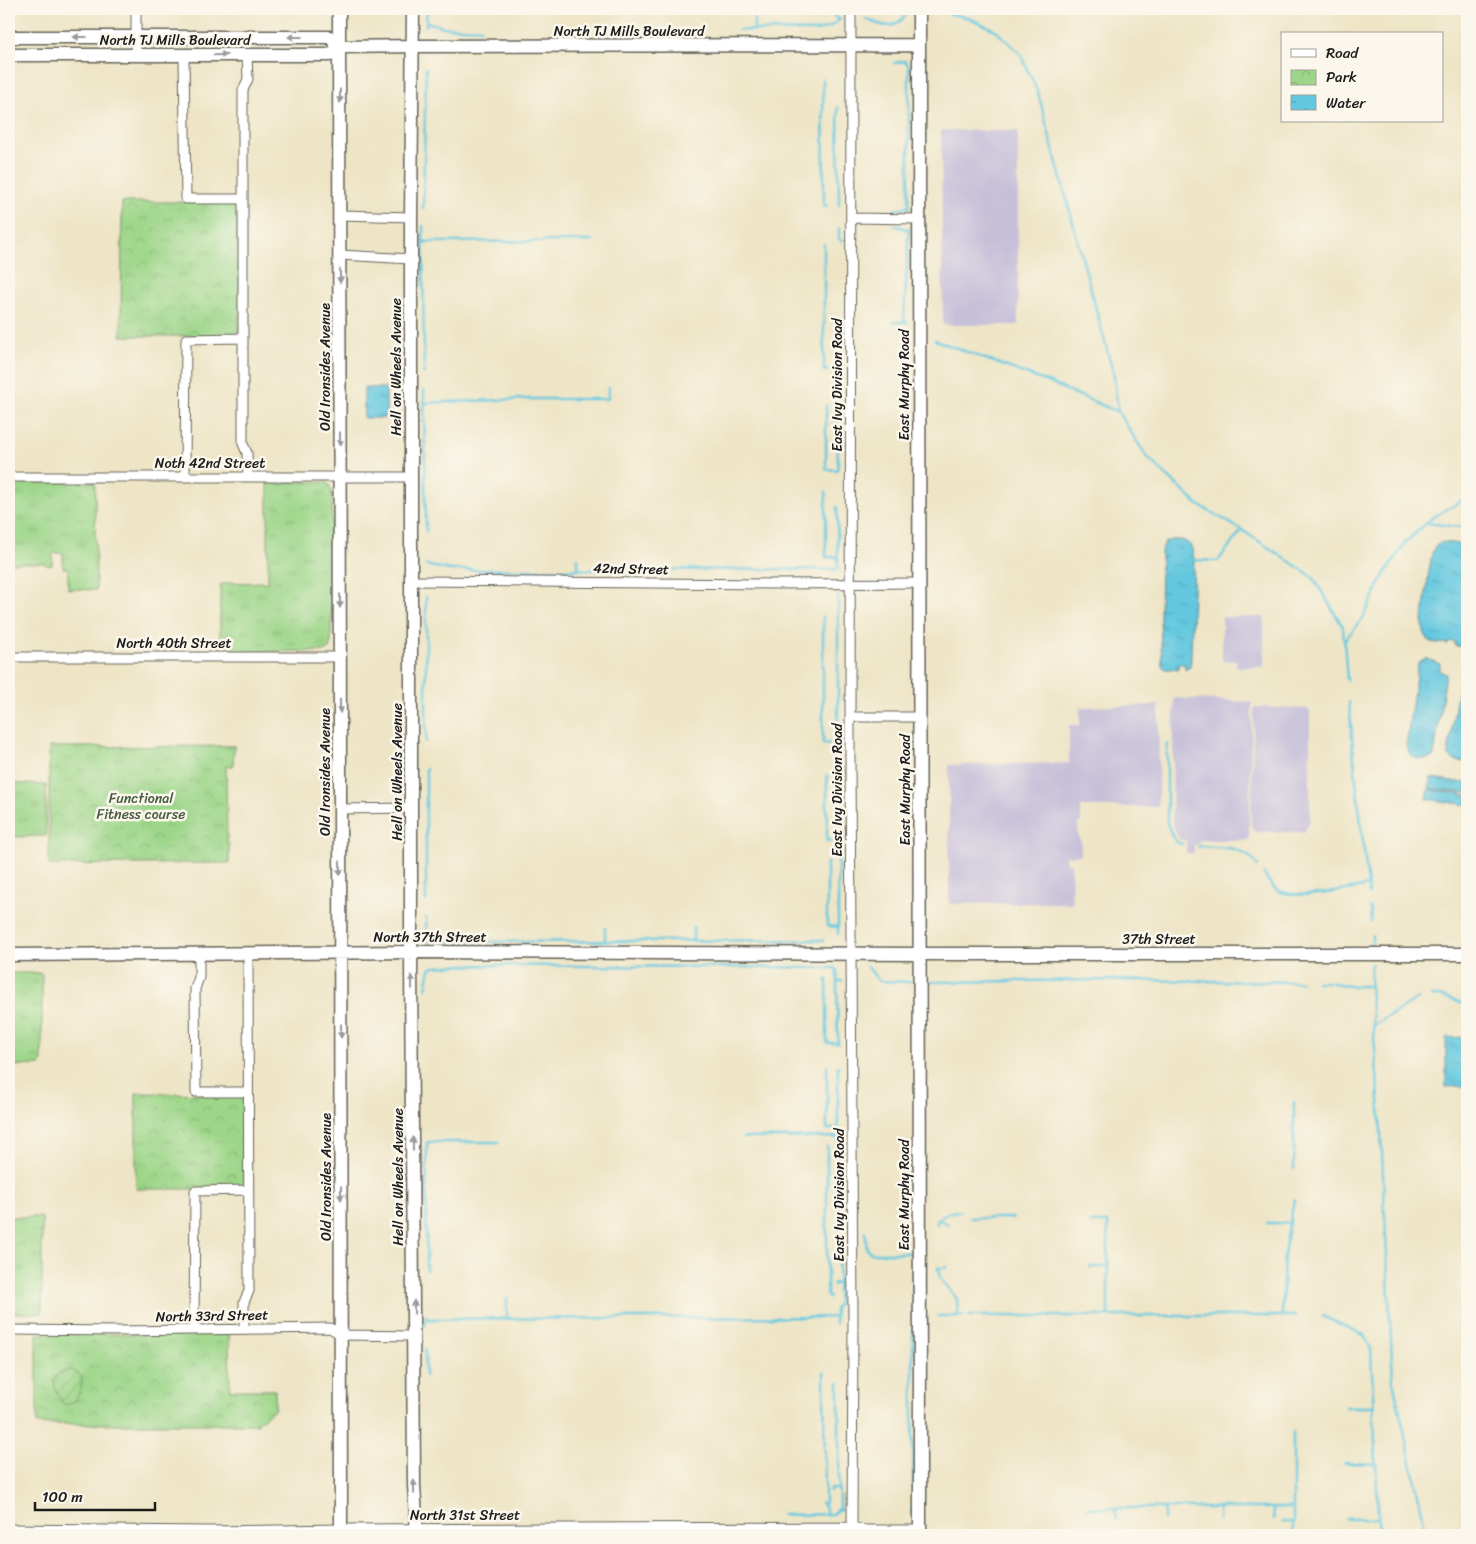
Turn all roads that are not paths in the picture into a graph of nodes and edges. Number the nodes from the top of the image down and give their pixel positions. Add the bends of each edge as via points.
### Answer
1 (136, 9) edge
2 (339, 9) edge
3 (413, 9) edge
4 (851, 9) edge
5 (919, 9) edge
6 (9, 37) edge
7 (136, 37) junction
8 (851, 45) junction
9 (919, 45) junction
10 (412, 46) junction
11 (339, 47) junction
12 (9, 55) edge
13 (136, 55) junction
14 (247, 55) junction
15 (184, 56) junction
16 (242, 199) junction
17 (340, 215) junction
18 (411, 217) junction
19 (851, 218) junction
20 (919, 219) junction
21 (340, 255) junction
22 (411, 259) junction
23 (242, 338) junction
24 (248, 476) junction
25 (340, 476) junction
26 (9, 477) edge
27 (185, 477) junction
28 (411, 477) junction
29 (412, 581) junction
30 (850, 583) junction
31 (920, 584) junction
32 (9, 657) edge
33 (340, 657) junction
34 (850, 717) junction
35 (920, 717) junction
36 (340, 808) junction
37 (412, 808) junction
38 (412, 952) junction
39 (340, 953) junction
40 (199, 954) junction
41 (248, 954) junction
42 (851, 954) junction
43 (920, 954) junction
44 (1467, 954) edge
45 (9, 955) edge
46 (248, 1092) junction
47 (248, 1190) junction
48 (9, 1330) edge
49 (194, 1330) junction
50 (244, 1330) junction
51 (342, 1334) junction
52 (414, 1336) junction
53 (9, 1529) edge
54 (852, 1531) edge
55 (341, 1532) edge
56 (416, 1532) edge
57 (121, 1533) edge
58 (920, 1533) edge

1 - 7 street
2 - 11 street, Old Ironsides Avenue
3 - 10 street, Hell on Wheels Avenue
4 - 8 street, East Ivy Division Road
5 - 9 street, East Murphy Road
7 -> 6 street, North TJ Mills Boulevard
11 -> 7 street, North TJ Mills Boulevard via 330,37
7 - 13 street
8 - 9 street, North TJ Mills Boulevard
8 - 10 street, North TJ Mills Boulevard
8 - 19 street, East Ivy Division Road
9 - 20 street, East Murphy Road
10 - 11 street, North TJ Mills Boulevard
10 - 18 street, Hell on Wheels Avenue
11 - 14 street, North TJ Mills Boulevard via 330,55
11 -> 17 street, Old Ironsides Avenue
12 - 13 street, North TJ Mills Boulevard
13 - 15 street, North TJ Mills Boulevard
15 -> 14 street, North TJ Mills Boulevard
14 - 16 street via 248,79 243,90
15 - 16 street via 186,199
16 - 23 street
17 - 18 street
17 - 21 street, Old Ironsides Avenue
18 - 22 street, Hell on Wheels Avenue
19 - 20 street
19 - 30 street, East Ivy Division Road
20 - 31 street, East Murphy Road
21 - 22 street
21 -> 25 street, Old Ironsides Avenue
22 - 28 street, Hell on Wheels Avenue
23 - 24 street via 243,444 248,453
23 - 27 street via 186,338
24 - 25 street, Noth 42nd Street
24 - 27 street, Noth 42nd Street
25 - 28 street, Noth 42nd Street
25 -> 33 street, Old Ironsides Avenue
26 - 27 street, Noth 42nd Street
28 - 29 street, Hell on Wheels Avenue
29 - 30 street, 42nd Street
29 - 37 street, Hell on Wheels Avenue
30 - 31 street, 42nd Street
30 - 34 street, East Ivy Division Road
31 - 35 street, East Murphy Road
32 - 33 street, North 40th Street
33 -> 36 street, Old Ironsides Avenue
34 - 35 street
34 - 42 street, East Ivy Division Road
35 - 43 street, East Murphy Road
36 - 37 street
36 -> 39 street, Old Ironsides Avenue
37 - 38 street, Hell on Wheels Avenue
38 - 39 street, North 37th Street
38 - 42 street, North 37th Street
52 -> 38 street, Hell on Wheels Avenue
39 - 41 street, North 37th Street
39 -> 51 street, Old Ironsides Avenue
40 - 41 street, North 37th Street
40 - 45 street, North 37th Street
40 - 46 street via 200,977 195,989 196,1092
41 - 46 street
42 - 43 street, 37th Street
42 - 54 street, East Ivy Division Road
43 - 44 street, 37th Street
43 - 58 street, East Murphy Road
46 - 47 street
47 - 49 street via 195,1191
47 - 50 street via 249,1291 244,1302
48 - 49 street, North 33rd Street
49 - 50 street, North 33rd Street
50 - 51 street, North 33rd Street via 330,1328
51 - 52 street, North 33rd Street
51 - 55 street, Old Ironsides Avenue
56 -> 52 street, Hell on Wheels Avenue
53 - 57 street, North 31st Street
54 - 56 street, North 31st Street
54 - 58 street, North 31st Street
55 - 56 street, North 31st Street
55 - 57 street, North 31st Street

